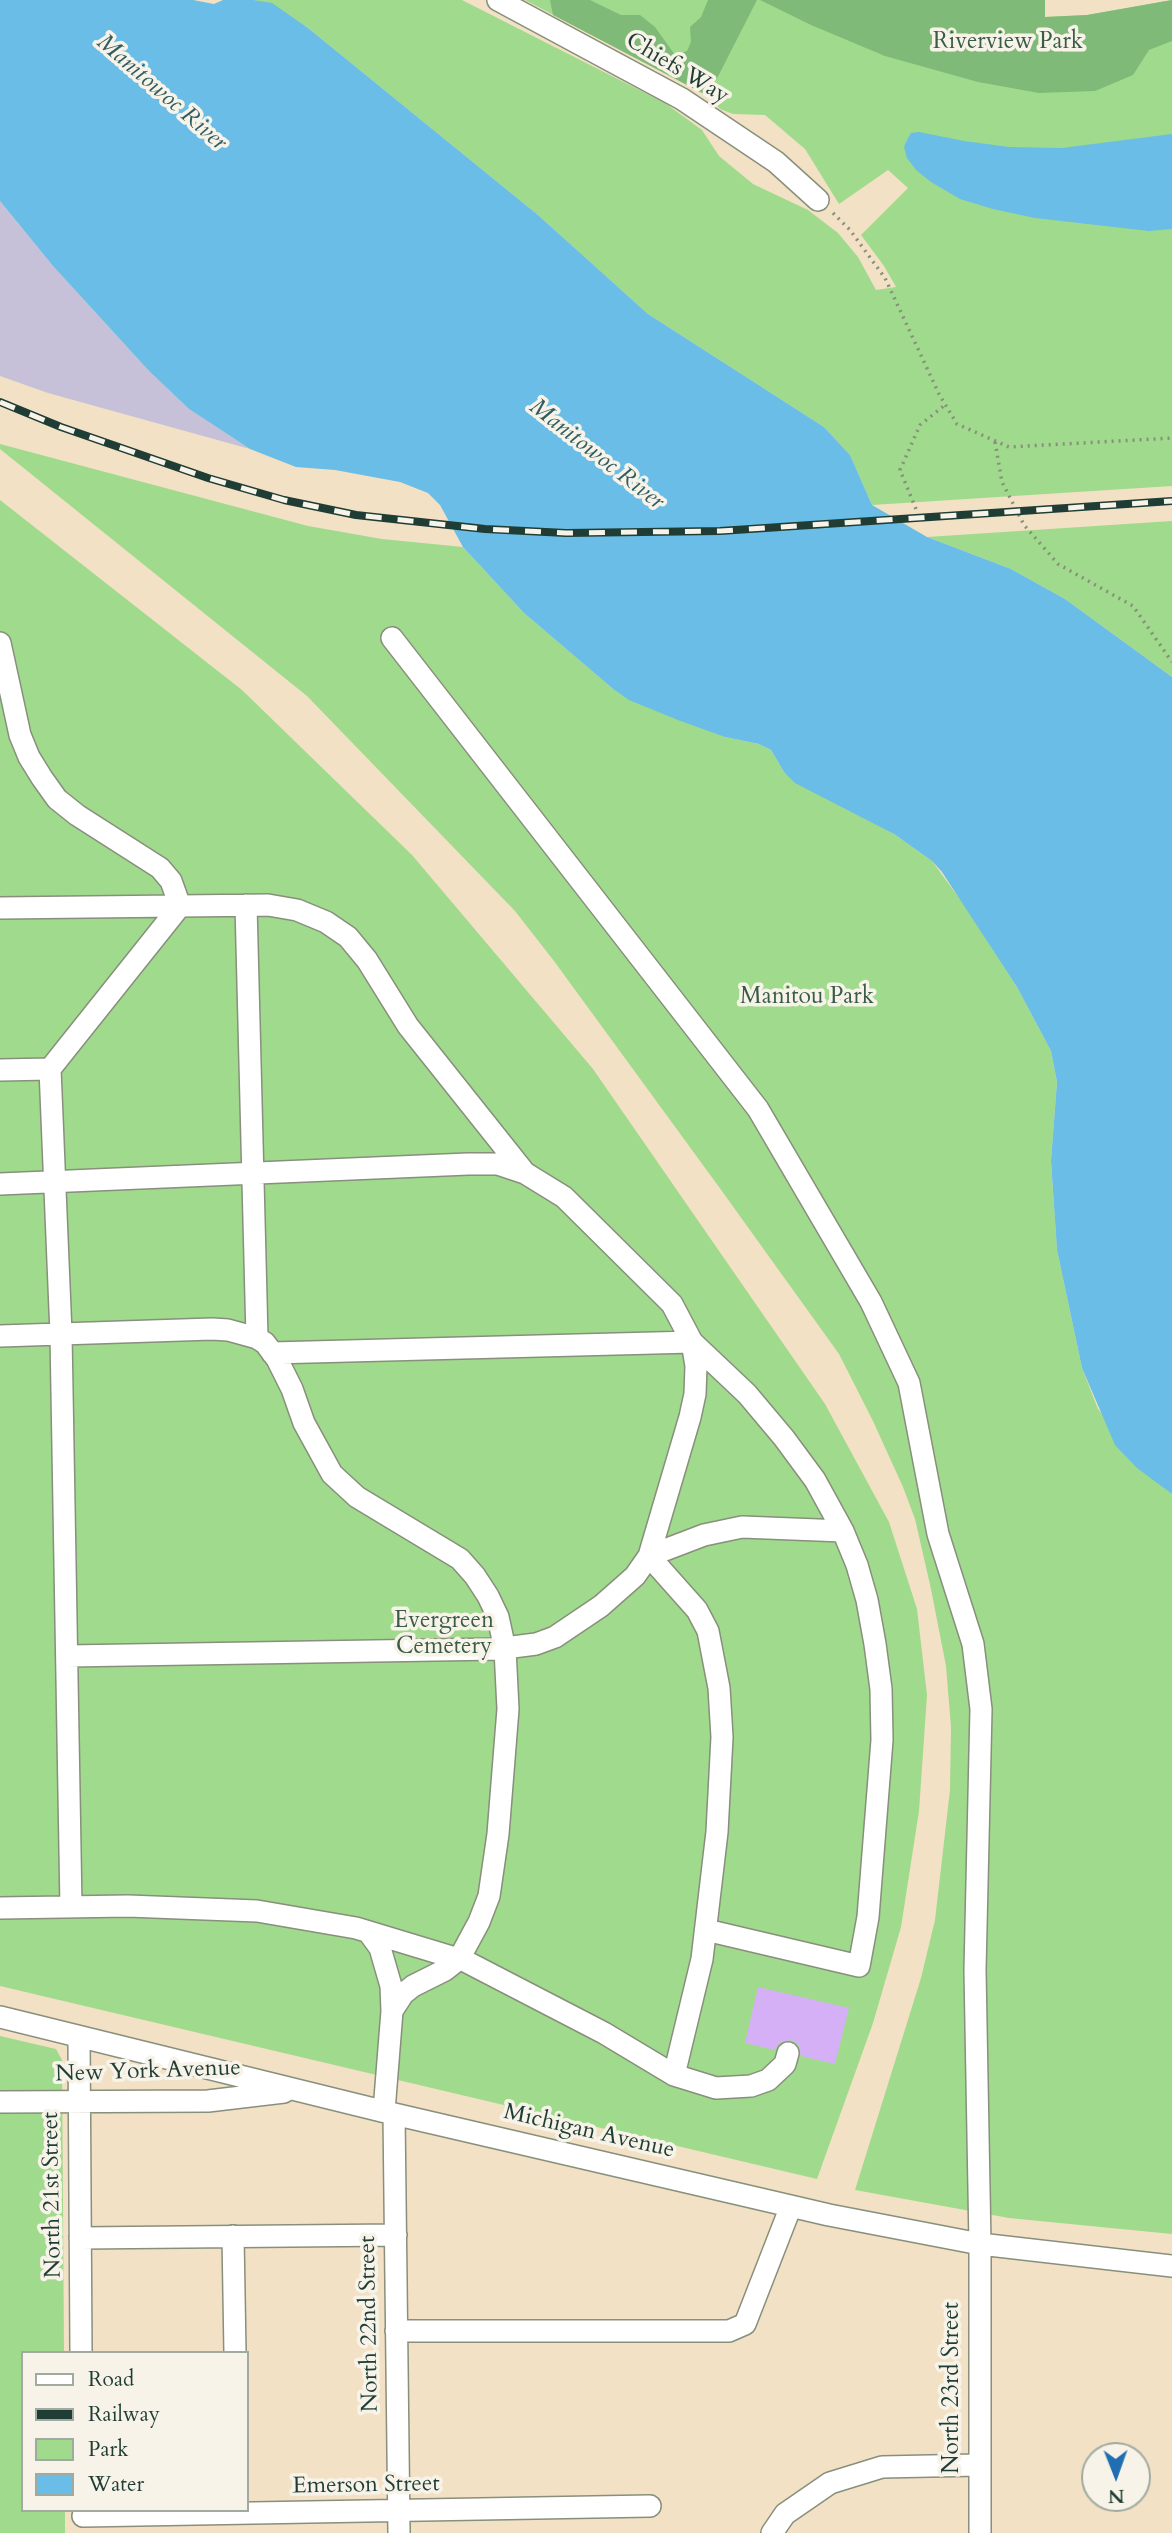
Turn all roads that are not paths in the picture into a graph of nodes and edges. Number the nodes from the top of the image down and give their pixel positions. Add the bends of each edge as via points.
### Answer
1 (498, 0) edge
2 (818, 200) road end
3 (392, 638) dead end
4 (0, 643) edge
5 (246, 905) junction
6 (180, 906) junction
7 (0, 908) edge
8 (50, 1069) junction
9 (0, 1070) edge
10 (254, 1173) junction
11 (525, 1173) junction
12 (54, 1182) junction
13 (0, 1184) edge
14 (61, 1334) junction
15 (0, 1336) edge
16 (257, 1338) junction
17 (692, 1342) junction
18 (272, 1353) junction
19 (842, 1531) junction
20 (649, 1556) junction
21 (505, 1649) junction
22 (67, 1656) junction
23 (71, 1907) junction
24 (0, 1908) edge
25 (706, 1930) junction
26 (369, 1933) junction
27 (459, 1959) junction
28 (392, 2011) junction
29 (0, 2017) edge
30 (79, 2037) junction
31 (788, 2053) dead end
32 (674, 2075) junction
33 (298, 2090) junction
34 (0, 2102) edge
35 (79, 2102) junction
36 (389, 2113) junction
37 (791, 2206) junction
38 (396, 2235) junction
39 (233, 2236) junction
40 (80, 2238) junction
41 (980, 2244) junction
42 (1172, 2266) edge
43 (397, 2331) junction
44 (81, 2351) edge
45 (235, 2351) edge
46 (979, 2465) junction
47 (650, 2506) dead end
48 (238, 2512) edge
49 (83, 2520) edge
50 (398, 2523) edge
51 (772, 2533) edge
52 (980, 2533) edge

1 - 2 street, Chiefs Way via 682,99 776,162
3 - 41 street, North 23rd Street via 758,1109 871,1302 909,1383 938,1534 973,1644 981,1709 975,1970
4 - 6 street via 20,735 42,778 57,799 77,815 160,868 171,881
5 - 6 street
5 - 10 street
5 - 11 street via 297,910 348,937 408,1026
6 - 7 street
6 - 8 street
8 - 9 street
8 - 12 street
10 - 11 street via 498,1164
10 - 12 street
10 - 16 street
11 - 17 street via 564,1197 672,1304
12 - 13 street
12 - 14 street
14 - 15 street
14 - 16 street via 212,1329
14 - 22 street
16 - 18 street
17 - 18 street
17 - 19 street via 784,1437
17 - 20 street via 695,1394
18 - 21 street via 332,1474 366,1503 460,1559 488,1596
19 - 20 street via 724,1529
19 - 25 street via 867,1600 881,1689 875,1847 859,1966
20 - 21 street via 635,1576 578,1623 536,1644
20 - 25 street via 697,1610 714,1656 722,1737
21 - 22 street
21 - 27 street via 508,1709 493,1871 479,1922
22 - 23 street
23 - 24 street
23 - 26 street via 257,1911
25 - 32 street
26 - 27 street
26 - 28 street, North 22nd Street via 388,1968
27 - 28 street via 413,1986
27 - 32 street via 604,2033
28 - 36 street, North 22nd Street
29 - 30 street, Michigan Avenue
30 - 33 street, Michigan Avenue
30 - 35 street, North 21st Street
31 - 32 street via 778,2073 751,2086 716,2088
33 - 35 street, New York Avenue via 208,2101
33 - 36 street, Michigan Avenue
34 - 35 street, New York Avenue
35 - 40 street, North 21st Street
36 - 37 street, Michigan Avenue
36 - 38 street, North 22nd Street
37 - 41 street, Michigan Avenue
37 - 43 street via 745,2324 729,2330
38 - 39 street
38 - 43 street, North 22nd Street
39 - 40 street
39 - 45 street
40 - 44 street, North 21st Street
41 - 42 street, Michigan Avenue
41 - 46 street, North 23rd Street
43 - 50 street, North 22nd Street
46 - 51 street via 882,2467 830,2483 785,2514
46 - 52 street, North 23rd Street
47 - 50 street, Emerson Street
48 - 49 street, Emerson Street
48 - 50 street, Emerson Street

